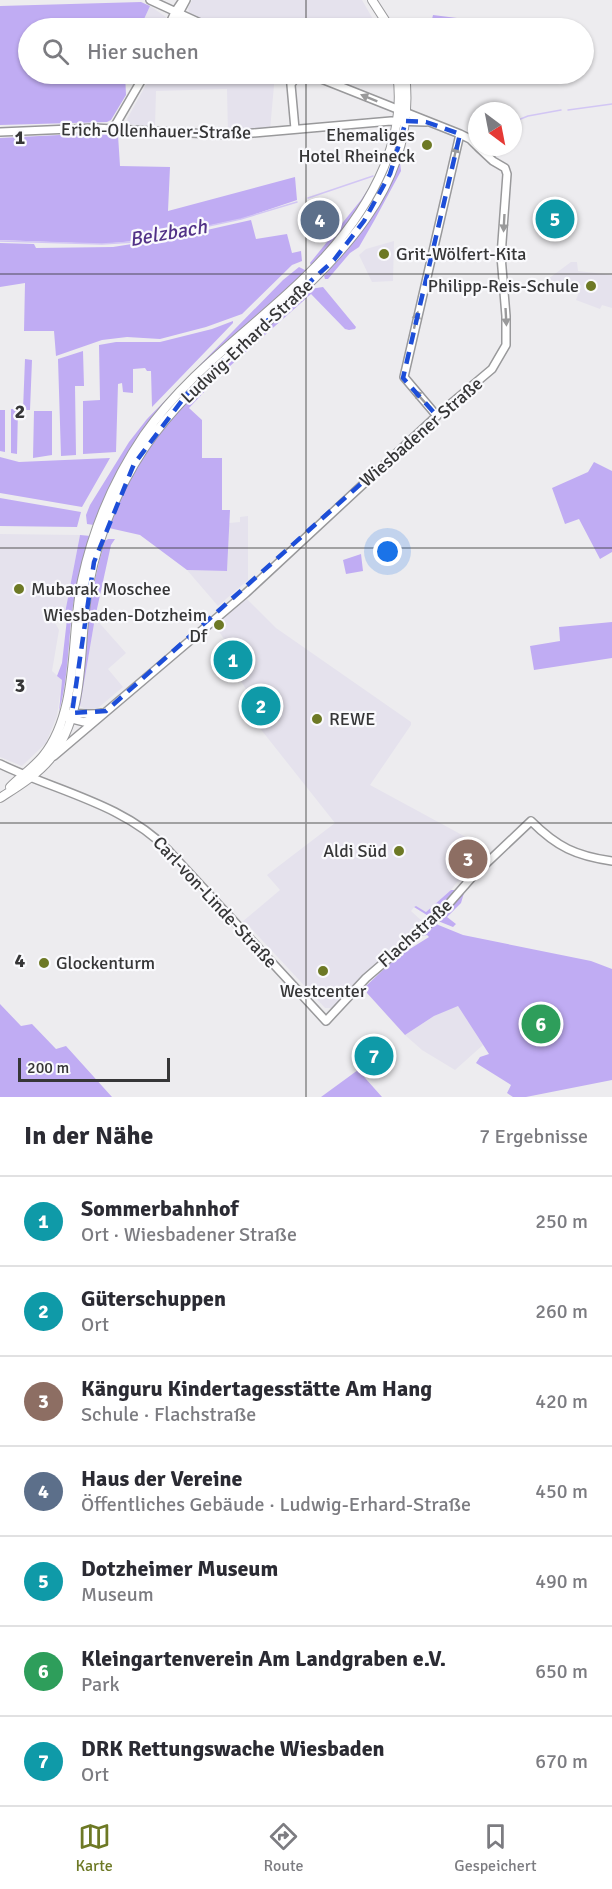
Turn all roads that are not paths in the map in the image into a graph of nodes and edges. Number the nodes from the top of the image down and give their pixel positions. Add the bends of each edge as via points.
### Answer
1 (150, 0) edge
2 (185, 0) edge
3 (372, 0) edge
4 (378, 10) junction
5 (177, 13) junction
6 (175, 18) edge
7 (188, 18) edge
8 (381, 18) edge
9 (383, 18) edge
10 (139, 84) edge
11 (292, 84) edge
12 (334, 84) edge
13 (397, 84) edge
14 (405, 84) edge
15 (398, 110) junction
16 (294, 114) junction
17 (407, 117) junction
18 (397, 121) junction
19 (382, 122) junction
20 (311, 128) junction
21 (117, 129) junction
22 (295, 129) junction
23 (395, 131) junction
24 (0, 132) edge
25 (460, 135) junction
26 (468, 138) edge
27 (488, 156) edge
28 (320, 269) junction
29 (437, 416) junction
30 (106, 711) junction
31 (69, 716) junction
32 (97, 719) junction
33 (51, 758) junction
34 (0, 764) edge
35 (45, 765) junction
36 (26, 776) junction
37 (48, 784) junction
38 (0, 798) edge
39 (612, 861) edge
40 (326, 1021) joint

1 - 5 street
2 - 5 street
3 - 4 main road
4 - 8 main road
4 - 9 main road
5 - 6 street
5 - 7 street
10 - 21 street
11 - 16 street
15 -> 12 street
13 - 15 main road, Ludwig-Erhard-Straße
14 - 17 main road, Ludwig-Erhard-Straße
15 - 17 street
15 - 18 main road, Ludwig-Erhard-Straße
16 - 20 street
16 - 22 street
17 - 18 street, Erich-Ollenhauer-Straße
17 - 25 street
17 - 28 main road, Ludwig-Erhard-Straße via 384,186 354,235
18 - 19 street, Erich-Ollenhauer-Straße
18 - 23 main road, Ludwig-Erhard-Straße
19 - 20 street, Erich-Ollenhauer-Straße
19 - 23 street
20 - 22 street, Erich-Ollenhauer-Straße
21 - 22 street, Erich-Ollenhauer-Straße via 215,136
21 - 24 street, Erich-Ollenhauer-Straße
23 - 28 main road, Ludwig-Erhard-Straße via 366,204
25 - 26 street
29 -> 25 street via 404,377
27 -> 29 street, Wiesbadener Straße via 507,174 501,256 507,342 490,372
28 - 31 main road, Ludwig-Erhard-Straße via 182,389 128,460 104,510 87,560 78,602
29 - 30 street, Wiesbadener Straße via 246,593
30 - 31 street
30 - 32 street, Wiesbadener Straße
31 - 32 street via 84,722
31 - 33 main road, Ludwig-Erhard-Straße
31 - 36 main road, Ludwig-Erhard-Straße
32 - 33 street, Wiesbadener Straße
33 - 35 main road, Ludwig-Erhard-Straße
34 - 36 street, Carl-von-Linde-Straße
35 - 36 main road, Ludwig-Erhard-Straße
35 - 37 street
36 - 37 street, Carl-von-Linde-Straße
36 - 38 main road
37 - 40 street, Carl-von-Linde-Straße via 126,818 154,836
39 - 40 street, Flachstraße via 568,850 531,821 438,916 366,978

